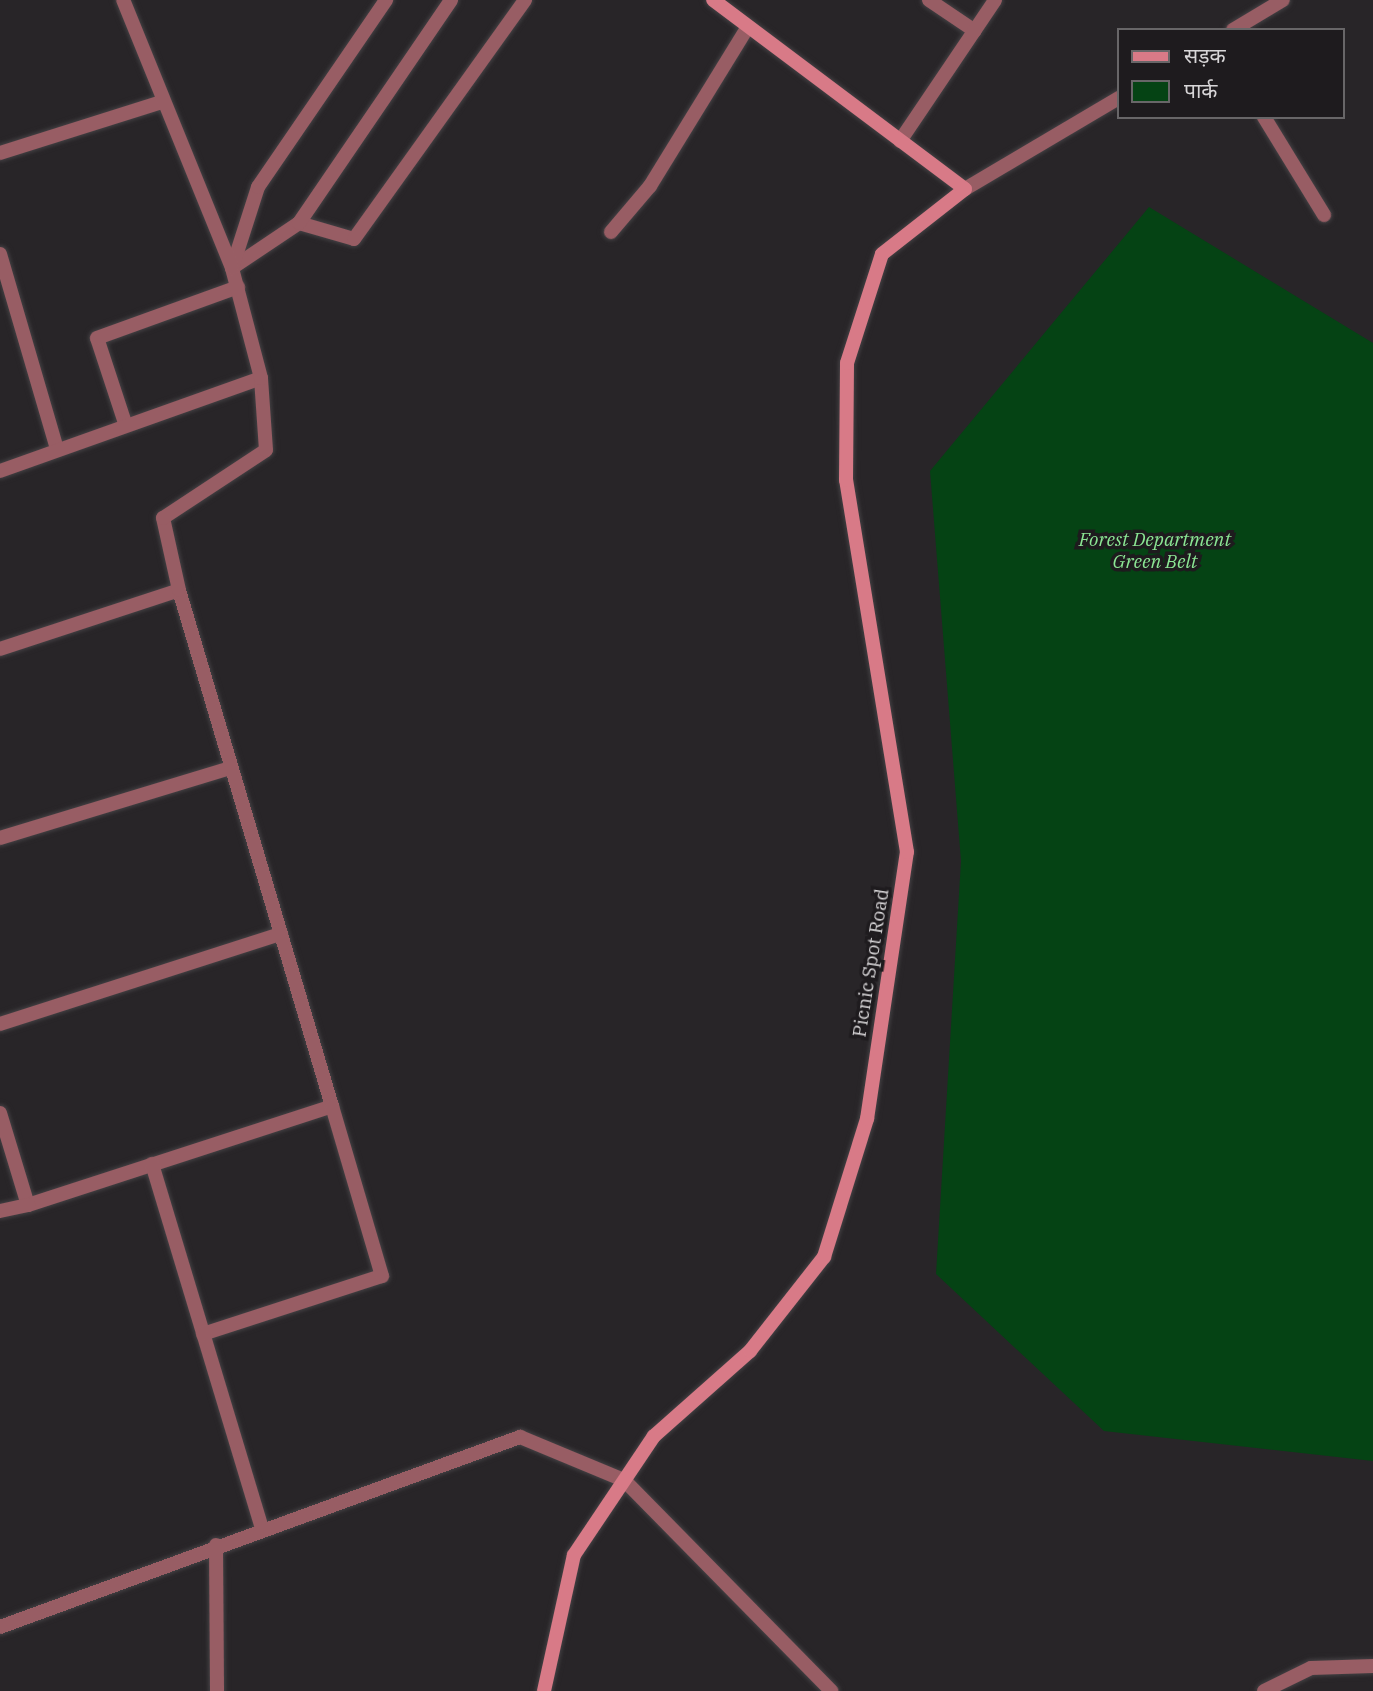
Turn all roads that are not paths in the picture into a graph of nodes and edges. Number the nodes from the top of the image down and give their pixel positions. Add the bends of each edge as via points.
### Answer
1 (123, 0) edge
2 (386, 0) edge
3 (451, 0) edge
4 (525, 0) edge
5 (713, 0) edge
6 (929, 0) edge
7 (995, 0) edge
8 (1283, 0) edge
9 (748, 27) junction
10 (1236, 28) edge
11 (975, 31) junction
12 (1118, 98) edge
13 (162, 102) junction
14 (1265, 119) edge
15 (900, 141) junction
16 (0, 153) edge
17 (965, 189) junction
18 (1324, 215) dead end
19 (299, 223) junction
20 (611, 232) dead end
21 (0, 254) edge
22 (232, 268) junction
23 (239, 287) junction
24 (261, 378) junction
25 (125, 423) junction
26 (57, 449) junction
27 (0, 471) edge
28 (178, 590) junction
29 (0, 649) edge
30 (231, 768) junction
31 (0, 838) edge
32 (281, 934) junction
33 (0, 1024) edge
34 (332, 1106) junction
35 (0, 1113) edge
36 (152, 1164) junction
37 (29, 1205) junction
38 (0, 1211) edge
39 (203, 1334) junction
40 (624, 1480) junction
41 (262, 1529) junction
42 (216, 1545) junction
43 (0, 1627) edge
44 (1373, 1666) edge
45 (217, 1691) edge
46 (544, 1691) edge
47 (831, 1691) edge
48 (1264, 1691) edge

1 - 13 street
2 - 22 street via 258,187
3 - 19 street
4 - 19 street via 354,239
5 - 9 street
6 - 11 street
7 - 11 street
8 - 10 street
9 - 15 street
9 - 20 street via 650,186
11 - 15 street
12 - 17 street
13 - 16 street
13 - 22 street
14 - 18 street
15 - 17 street
17 - 40 street, Picnic Spot Road via 882,254 847,363 846,480 907,852 866,1119 824,1257 750,1351 654,1436
19 - 22 street
21 - 26 street
22 - 23 street
23 - 24 street
23 - 25 street via 97,338
24 - 25 street
24 - 28 street via 266,450 163,517
25 - 26 street
26 - 27 street
28 - 29 street
28 - 30 street
30 - 31 street
30 - 32 street
32 - 33 street
32 - 34 street
34 - 36 street
34 - 39 street via 382,1276
35 - 37 street
36 - 37 street
36 - 39 street
37 - 38 street
39 - 41 street
40 - 41 street via 520,1437
40 - 46 street, Picnic Spot Road via 574,1555
40 - 47 street
41 - 42 street
42 - 43 street
42 - 45 street
44 - 48 street via 1311,1668

